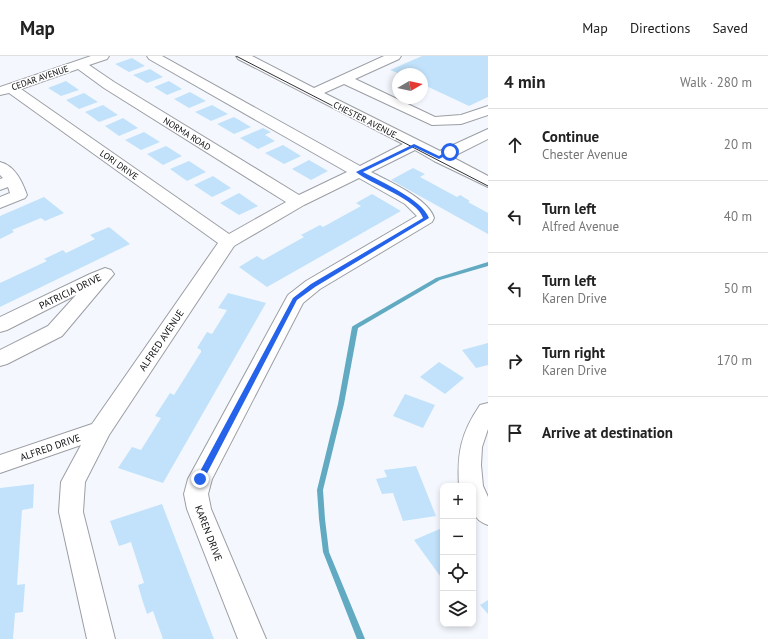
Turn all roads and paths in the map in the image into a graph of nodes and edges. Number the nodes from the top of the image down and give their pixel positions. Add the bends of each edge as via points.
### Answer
1 (103, 56) edge
2 (153, 56) edge
3 (270, 56) edge
4 (396, 56) edge
5 (248, 59) edge
6 (79, 64) junction
7 (344, 79) junction
8 (4, 90) edge
9 (313, 93) junction
10 (488, 110) edge
11 (488, 133) edge
12 (414, 145) junction
13 (439, 158) junction
14 (0, 168) edge
15 (359, 172) junction
16 (7, 182) edge
17 (488, 182) edge
18 (298, 202) junction
19 (0, 203) edge
20 (228, 242) junction
21 (0, 325) edge
22 (0, 359) edge
23 (488, 412) edge
24 (100, 430) junction
25 (0, 464) edge
26 (471, 483) edge
27 (476, 496) edge
28 (488, 515) edge
29 (101, 639) edge
30 (252, 639) edge

1 - 6 street, CEDAR AVENUE
2 - 15 street
3 - 5 street
4 - 7 street
5 - 9 street, CHESTER AVENUE
6 - 8 street, CEDAR AVENUE
6 - 18 street, NORMA ROAD
7 - 9 street
7 - 10 street via 432,120 448,122
8 - 20 street, LORI DRIVE
9 - 12 street, CHESTER AVENUE
11 - 13 street
12 - 13 street, CHESTER AVENUE
12 - 15 street, ALFRED AVENUE
13 - 17 street, CHESTER AVENUE
14 - 16 street
15 - 18 street, ALFRED AVENUE
15 - 30 street, KAREN DRIVE via 411,201 426,218 313,285 295,299 200,479 196,494 199,509
16 - 19 street via 19,195
18 - 20 street, ALFRED AVENUE
20 - 24 street, ALFRED AVENUE
21 - 22 street, PATRICIA DRIVE via 105,274 55,331
23 - 26 street via 476,430 470,449
24 - 25 street, ALFRED DRIVE
24 - 29 street, ALFRED AVENUE via 73,482 71,512
27 - 28 street

